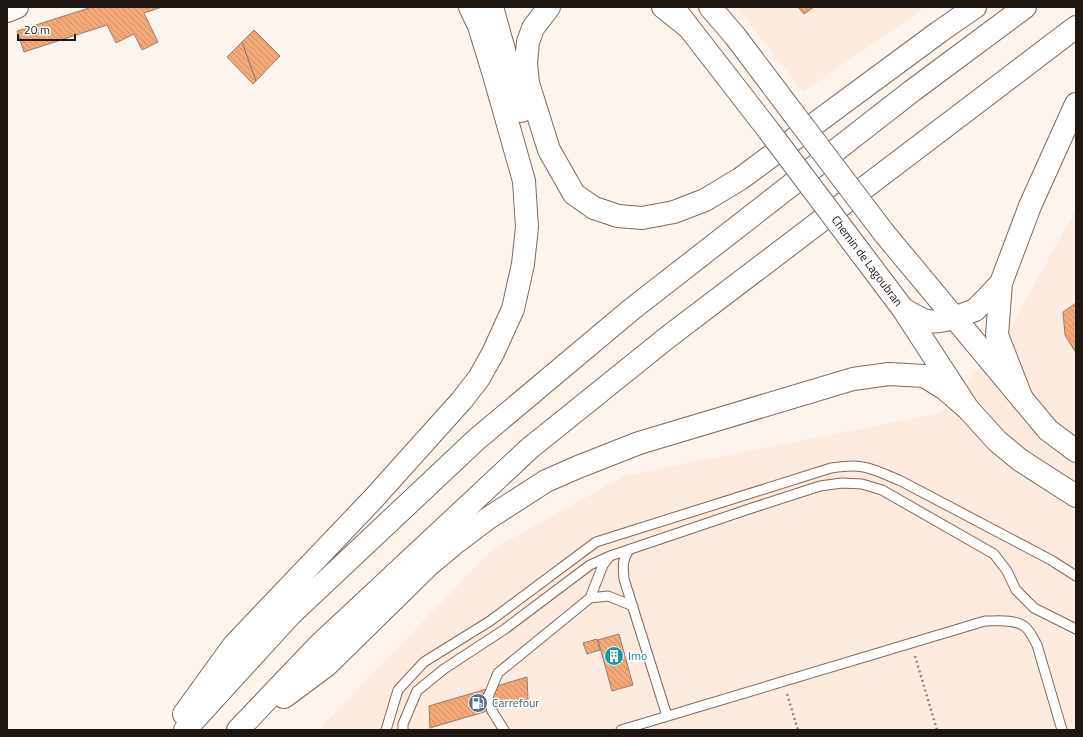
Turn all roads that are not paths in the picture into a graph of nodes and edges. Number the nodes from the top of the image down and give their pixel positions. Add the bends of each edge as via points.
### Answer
1 (17, 7) edge
2 (470, 7) edge
3 (492, 7) edge
4 (549, 7) edge
5 (663, 7) edge
6 (673, 7) edge
7 (710, 7) edge
8 (975, 7) edge
9 (1025, 7) edge
10 (7, 11) edge
11 (688, 27) junction
12 (1076, 27) edge
13 (1076, 104) edge
14 (574, 194) junction
15 (1001, 283) junction
16 (903, 309) junction
17 (954, 318) junction
18 (1022, 399) junction
19 (968, 409) junction
20 (1076, 451) edge
21 (1076, 496) edge
22 (629, 550) junction
23 (610, 556) junction
24 (1076, 576) edge
25 (590, 598) junction
26 (633, 606) junction
27 (1076, 629) edge
28 (666, 716) junction
29 (172, 730) edge
30 (185, 730) edge
31 (239, 730) edge
32 (386, 730) edge
33 (403, 730) edge
34 (504, 730) edge
35 (621, 730) edge
36 (1062, 730) edge

1 - 10 main road
2 - 29 main road via 479,26 524,181 527,227 523,264 513,308 483,372 462,400 399,472 234,645
3 - 14 main road via 515,91 534,147 544,164
4 - 14 main road via 533,28 528,42 528,83 549,150
5 - 11 main road
6 - 11 main road, Chemin de Lagoubran
7 - 17 main road, bridge via 735,36 884,233
8 - 14 main road via 740,180 705,200 674,212 642,218 618,216 594,208
9 - 30 main road via 912,91 638,305 477,439 291,614
11 - 16 main road, Chemin de Lagoubran, bridge via 770,131
12 - 31 main road via 668,337 530,448 319,645
13 - 15 main road via 1030,206
15 - 17 main road via 975,310
15 - 18 main road via 997,335
16 - 17 main road via 922,320 938,322
16 - 19 main road, Chemin de Lagoubran
17 - 18 main road
18 - 20 main road via 1048,430
19 - 21 main road, Chemin de Lagoubran via 997,441 1020,460
19 - 31 main road via 945,389 924,376 889,374 853,378 639,443 546,481 454,544 327,664
22 - 23 lane
22 - 26 lane via 622,566
22 - 27 lane via 820,486 862,484 882,490 994,554 1007,571 1016,590 1034,608
23 - 25 lane via 603,565
23 - 33 lane via 590,565 417,691 403,724
24 - 32 lane via 1044,556 901,481 864,467 831,468 596,542 490,621 424,662 398,690
25 - 26 lane via 608,596
25 - 34 lane via 498,673 488,697 492,711
26 - 28 lane
28 - 35 lane
28 - 36 lane via 985,621 1017,623 1030,632 1037,645

